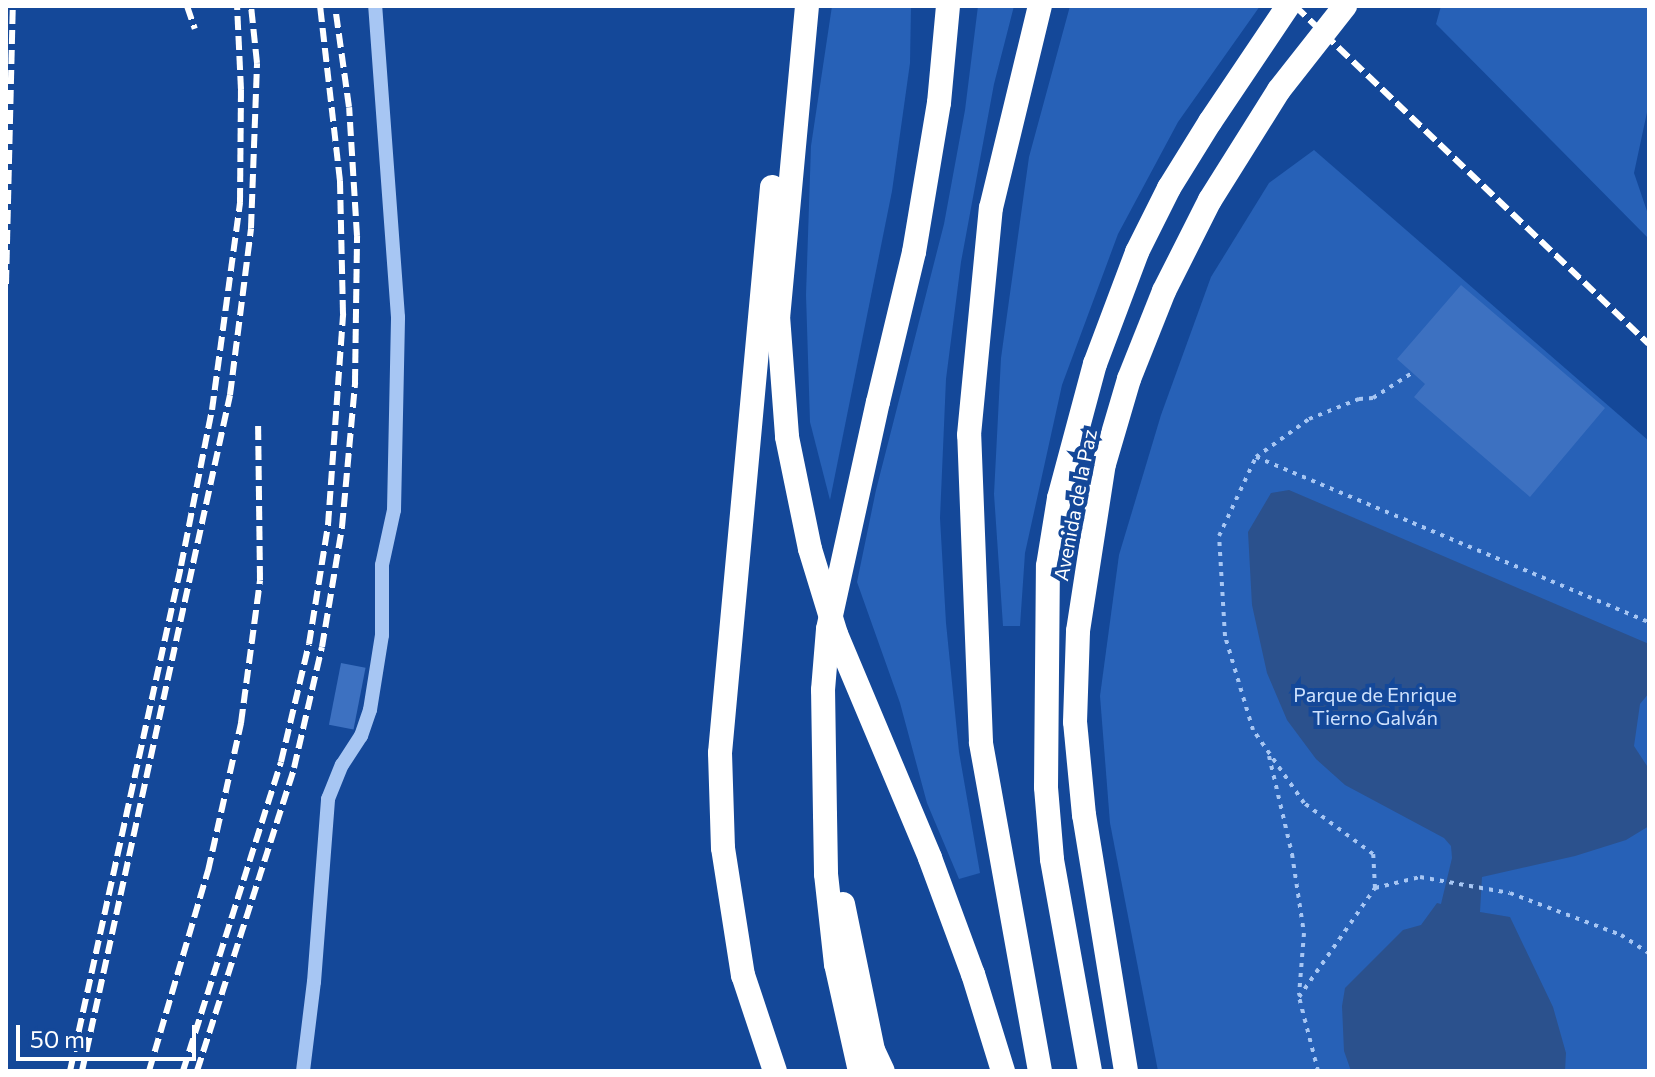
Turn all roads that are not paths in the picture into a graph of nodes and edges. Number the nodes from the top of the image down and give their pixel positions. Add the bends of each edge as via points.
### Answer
1 (375, 6) edge
2 (791, 6) edge
3 (807, 6) edge
4 (948, 6) edge
5 (1040, 6) edge
6 (1288, 6) edge
7 (1345, 6) edge
8 (825, 817) junction
9 (303, 1071) edge
10 (775, 1071) edge
11 (860, 1071) edge
12 (883, 1071) edge
13 (1003, 1071) edge
14 (1040, 1071) edge
15 (1090, 1071) edge
16 (1126, 1071) edge

1 - 9 lane via 398,317 394,510 382,565 382,635 370,710 328,799
2 - 10 highway via 720,753 723,848 743,975
3 - 13 highway via 778,316 787,437 810,549 836,634 930,858
4 - 8 highway, bridge via 939,103 914,252 828,629 823,690
5 - 14 highway via 991,208 969,435 981,742
6 - 15 highway via 1169,188 1137,252 1095,364 1059,498 1048,566 1046,787 1052,859
7 - 16 highway, Avenida de la Paz via 1279,90 1204,213 1164,291 1129,379 1104,464 1078,631 1075,722 1084,815
8 - 11 highway via 836,964
8 - 12 highway via 873,1050

